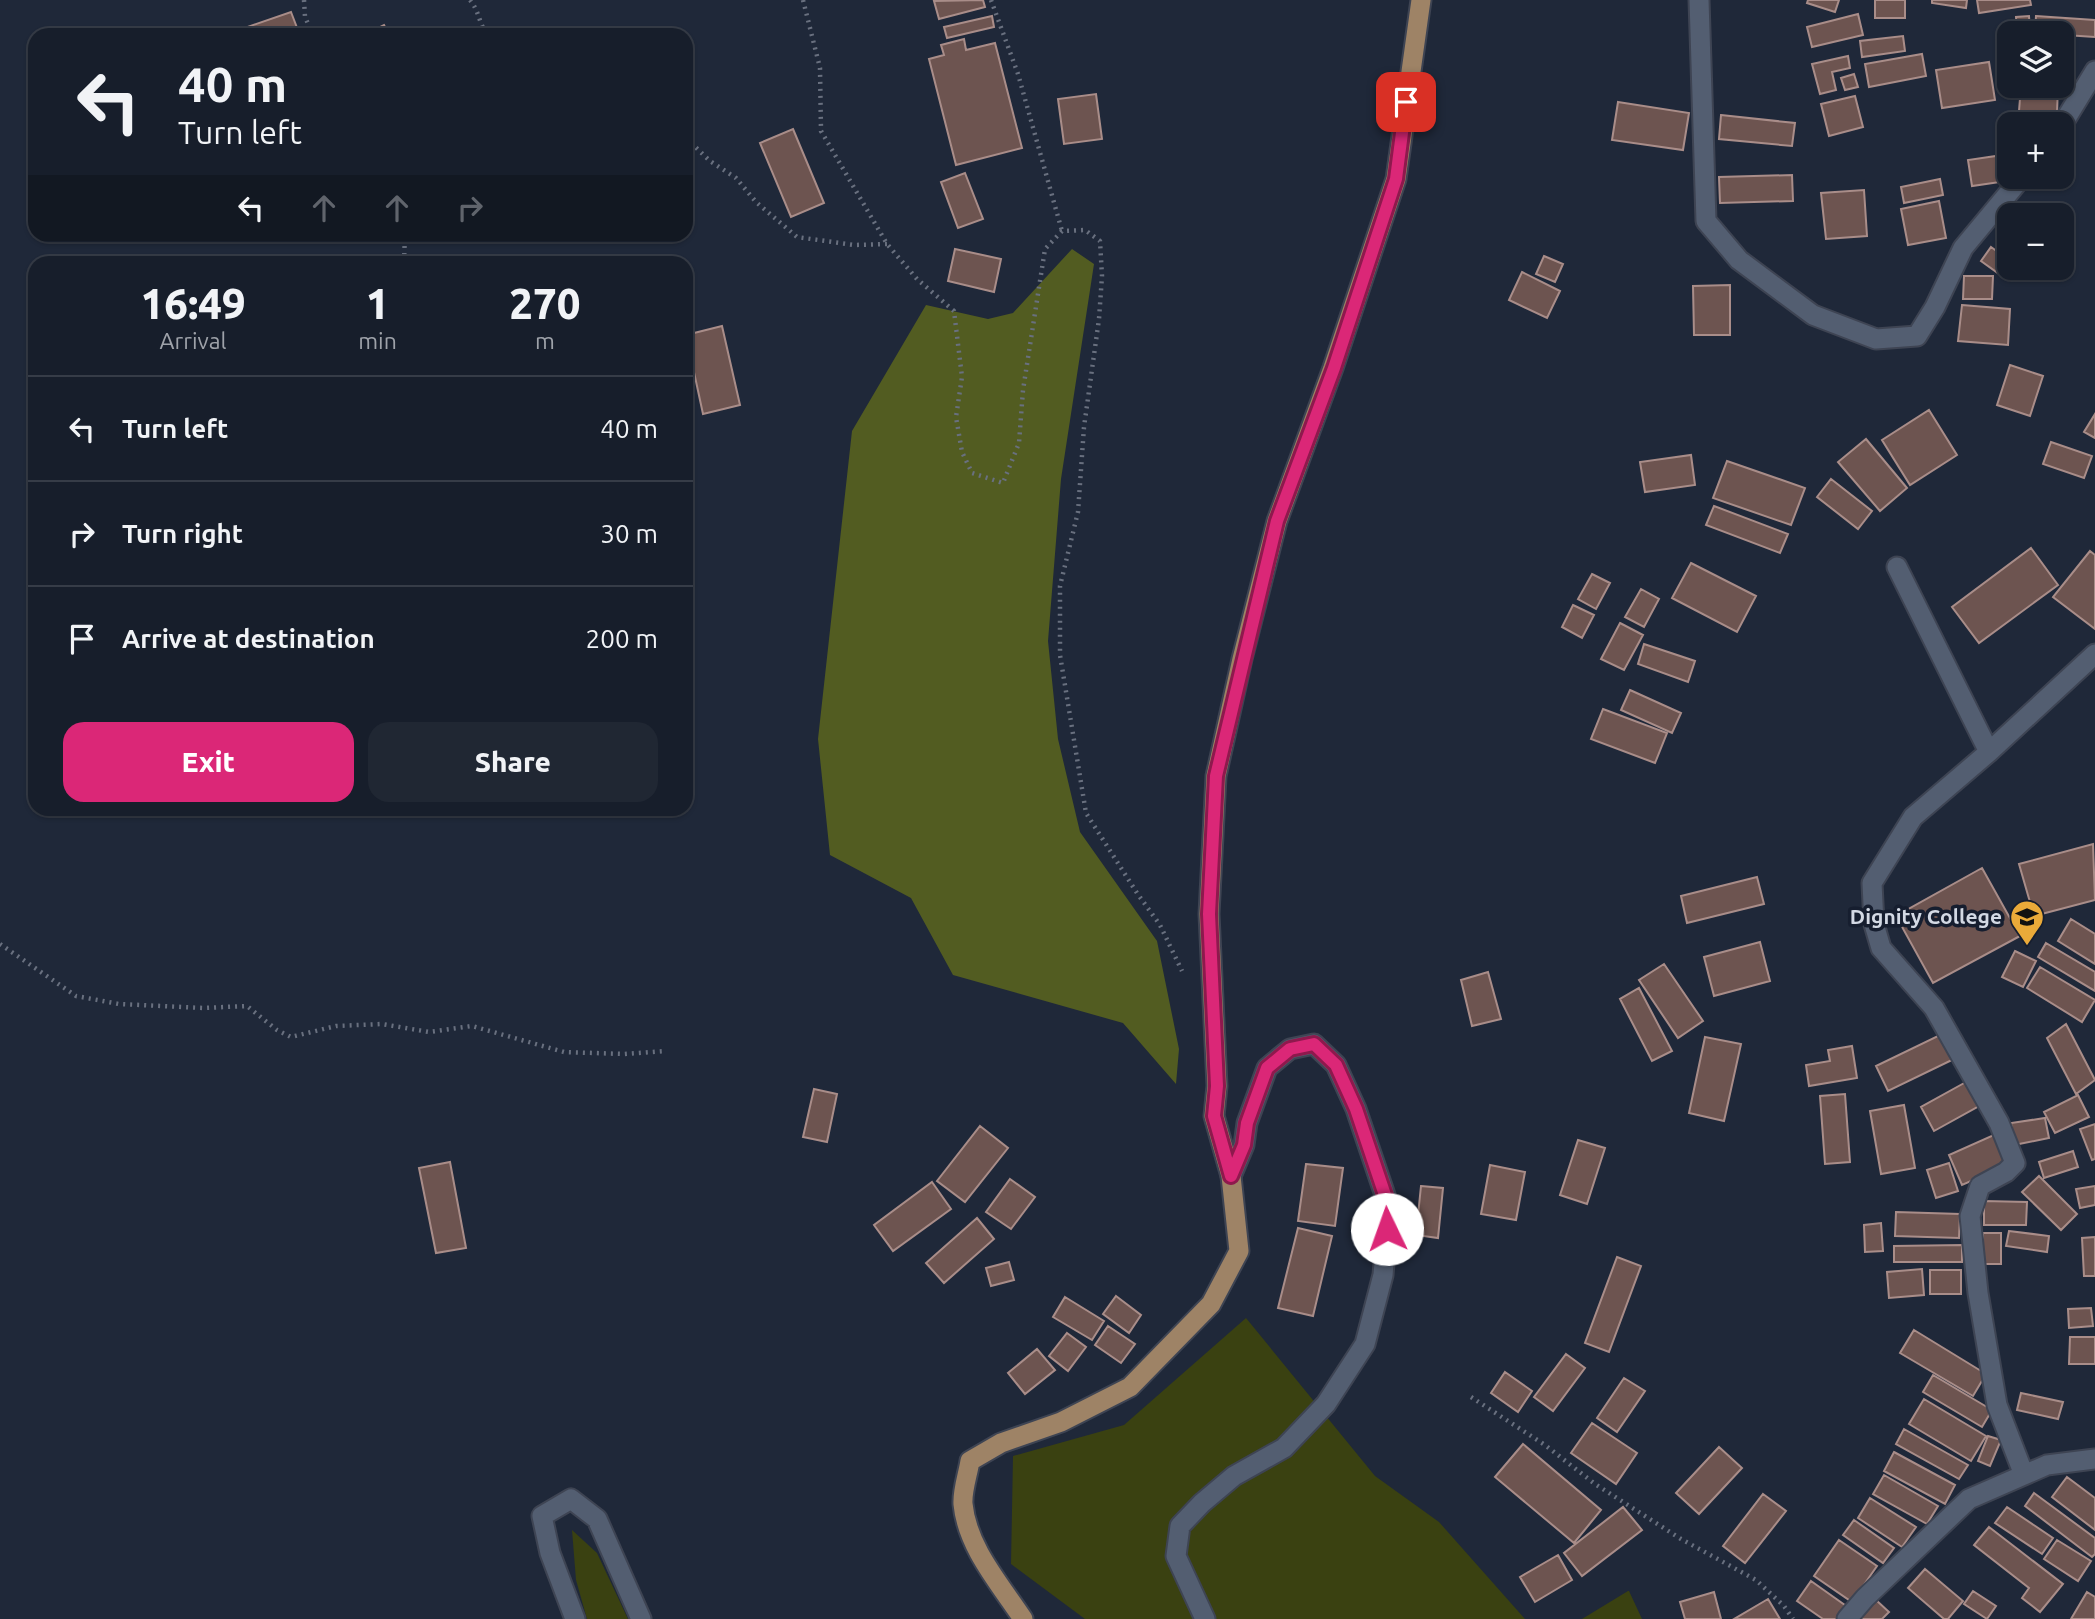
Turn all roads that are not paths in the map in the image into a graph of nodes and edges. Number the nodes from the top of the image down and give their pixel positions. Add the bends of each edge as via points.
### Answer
1 (1420, 0) edge
2 (1699, 0) edge
3 (2095, 71) edge
4 (2070, 112) edge
5 (2012, 189) edge
6 (1898, 567) dead end
7 (2095, 654) edge
8 (1989, 752) junction
9 (1231, 1176) junction
10 (2095, 1460) edge
11 (2024, 1475) junction
12 (575, 1619) edge
13 (641, 1619) edge
14 (1023, 1619) edge
15 (1205, 1619) edge
16 (1847, 1619) edge

1 - 9 main road via 1396,179 1334,368 1277,521 1216,776 1209,914 1217,1086 1214,1116
2 - 5 street via 1706,221 1739,260 1813,315 1876,340 1917,336 1963,248
3 - 4 street
6 - 8 street
7 - 8 street
8 - 11 street via 1913,817 1872,883 1874,924 1881,948 1934,1007 2013,1153 2015,1164 1980,1186 1970,1216 1997,1405
9 - 14 main road via 1239,1251 1211,1304 1130,1387 970,1461 963,1502 971,1533 981,1558
9 - 15 street via 1267,1068 1290,1049 1314,1044 1336,1065 1389,1207 1383,1275 1365,1344 1326,1404 1284,1448 1234,1476 1180,1526 1176,1556
10 - 11 street via 2047,1465
11 - 16 street via 1969,1499
12 - 13 street via 550,1553 542,1516 571,1499 597,1518

